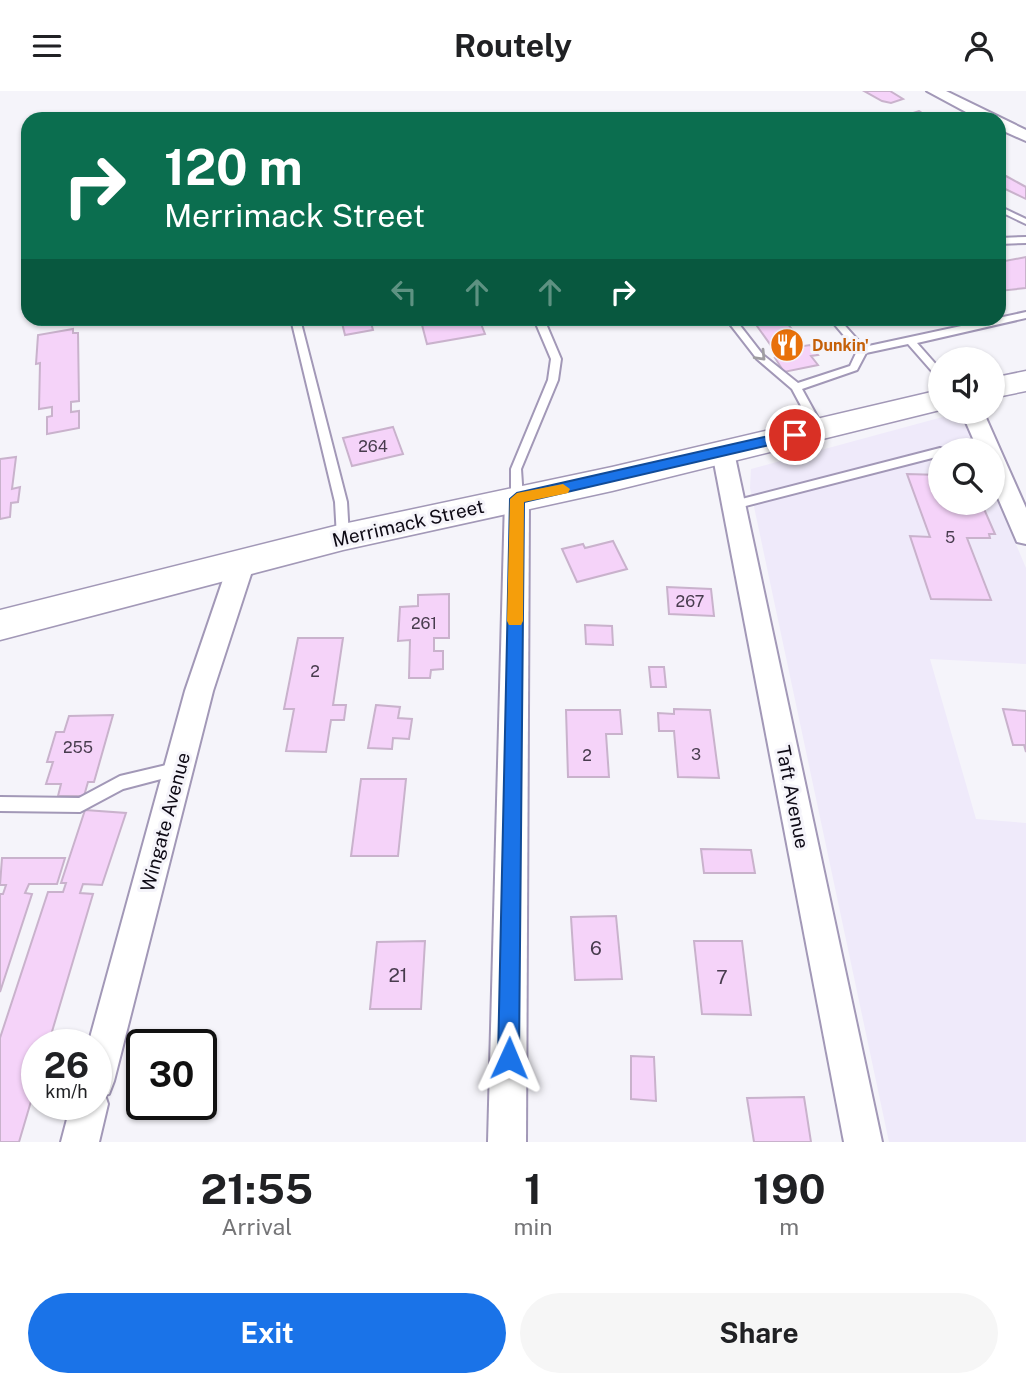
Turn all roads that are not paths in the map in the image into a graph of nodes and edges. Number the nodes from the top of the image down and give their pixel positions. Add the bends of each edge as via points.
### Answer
1 (934, 91) edge
2 (969, 94) dead end
3 (951, 99) junction
4 (977, 112) edge
5 (1006, 126) edge
6 (1026, 136) edge
7 (1006, 212) edge
8 (1026, 222) edge
9 (1026, 240) edge
10 (1006, 241) edge
11 (1026, 316) edge
12 (1006, 320) edge
13 (297, 326) edge
14 (542, 326) edge
15 (736, 326) edge
16 (840, 326) edge
17 (980, 326) edge
18 (910, 341) junction
19 (862, 351) junction
20 (928, 361) edge
21 (1026, 381) edge
22 (1005, 385) edge
23 (796, 387) junction
24 (928, 403) edge
25 (819, 429) junction
26 (723, 452) junction
27 (928, 455) edge
28 (1005, 486) edge
29 (517, 499) junction
30 (734, 505) junction
31 (1026, 535) edge
32 (343, 537) junction
33 (241, 565) junction
34 (0, 625) edge
35 (179, 768) junction
36 (0, 804) edge
37 (110, 1029) edge
38 (86, 1120) edge
39 (80, 1142) edge
40 (507, 1142) edge
41 (863, 1142) edge

1 - 3 street
2 - 3 street
3 - 4 street
5 - 6 street
7 - 8 lane
9 - 10 lane
11 - 12 lane
13 - 32 lane via 341,502
14 - 29 lane via 556,359 553,380 516,469
15 -> 23 lane via 760,357
16 - 19 lane
17 - 18 lane
18 - 19 lane
18 - 20 lane
19 - 23 lane via 854,368
21 - 22 main road
23 - 25 lane
24 - 25 main road, Merrimack Street
25 - 26 main road, Merrimack Street
26 - 29 main road, Merrimack Street
26 - 30 street, Taft Avenue
27 - 30 lane
28 - 31 street
29 - 32 main road, Merrimack Street
29 - 40 street
30 - 41 street, Taft Avenue
32 - 33 main road, Merrimack Street
33 - 34 main road, Merrimack Street
33 - 35 street, Wingate Avenue
35 - 36 lane via 120,783 80,805
35 - 37 street, Wingate Avenue
38 - 39 street

